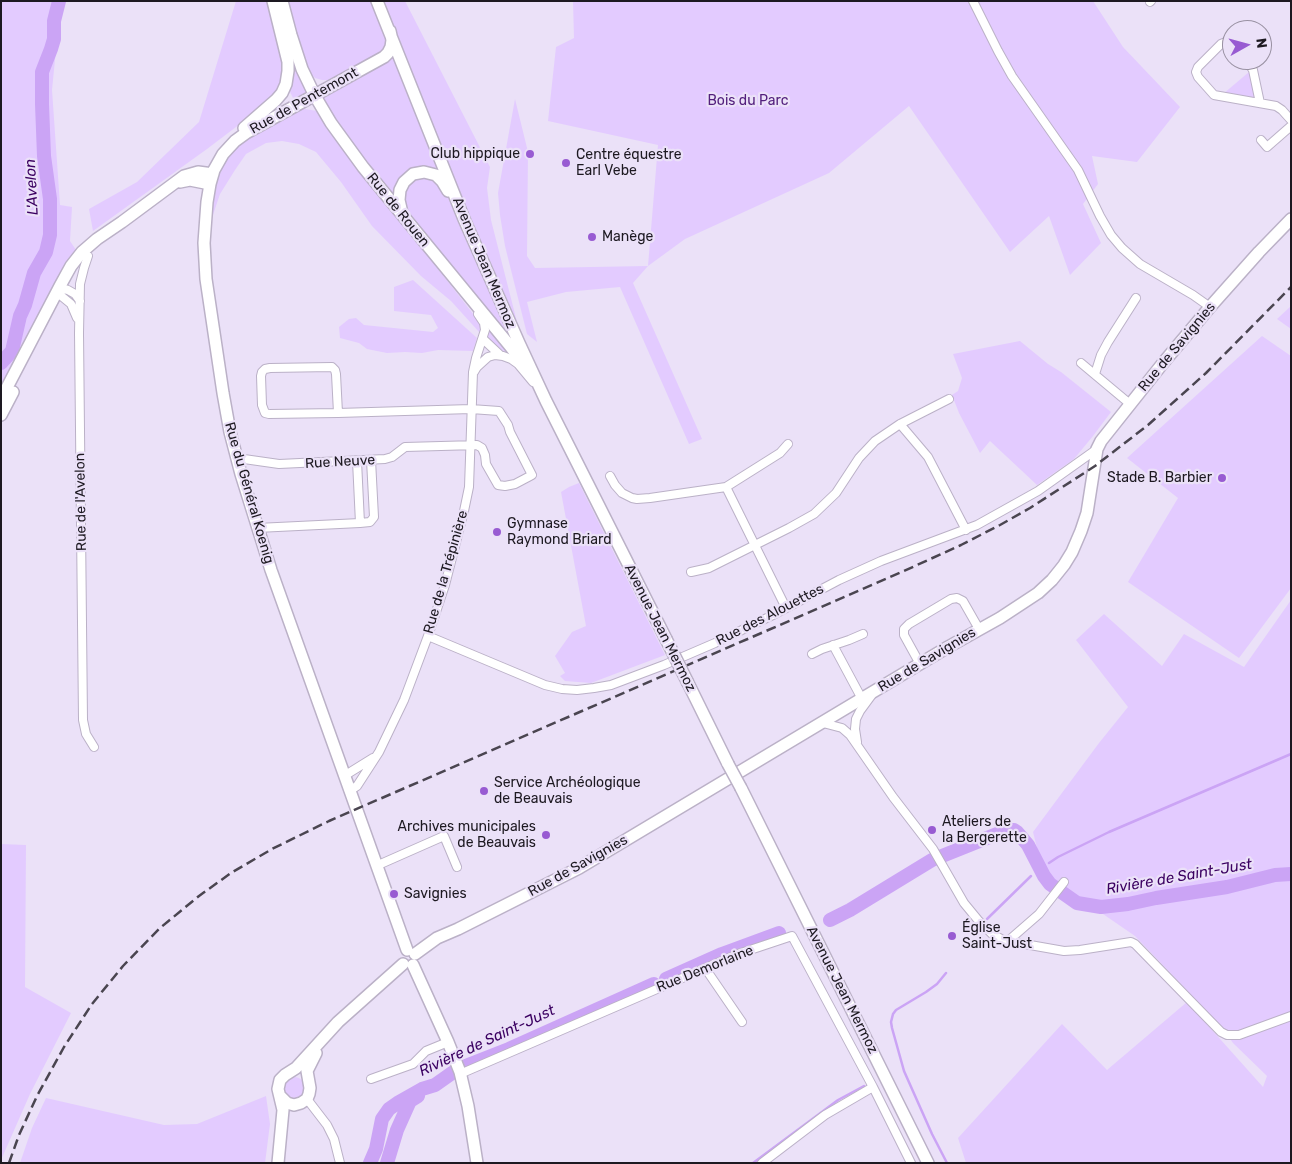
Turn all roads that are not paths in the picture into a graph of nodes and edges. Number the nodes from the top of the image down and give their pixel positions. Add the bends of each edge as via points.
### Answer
1 (274, 1) edge
2 (282, 1) edge
3 (378, 1) edge
4 (974, 1) edge
5 (390, 31) junction
6 (1222, 44) edge
7 (302, 69) junction
8 (1252, 70) edge
9 (286, 84) junction
10 (315, 96) junction
11 (1260, 103) junction
12 (299, 104) junction
13 (1291, 120) edge
14 (1291, 126) edge
15 (1261, 140) dead end
16 (223, 154) junction
17 (211, 179) junction
18 (402, 215) junction
19 (464, 219) junction
20 (1291, 219) edge
21 (122, 222) junction
22 (88, 256) junction
23 (462, 286) junction
24 (61, 292) junction
25 (1136, 298) dead end
26 (80, 302) junction
27 (1210, 307) junction
28 (79, 333) junction
29 (482, 338) junction
30 (500, 355) junction
31 (1082, 363) dead end
32 (1095, 374) junction
33 (472, 378) junction
34 (538, 387) junction
35 (1, 399) edge
36 (949, 399) dead end
37 (546, 401) junction
38 (1130, 404) junction
39 (471, 409) junction
40 (338, 413) junction
41 (1, 415) edge
42 (900, 424) junction
43 (788, 444) dead end
44 (470, 445) junction
45 (1097, 449) junction
46 (237, 458) junction
47 (371, 460) junction
48 (357, 461) junction
49 (610, 476) dead end
50 (726, 487) junction
51 (360, 523) junction
52 (257, 528) junction
53 (966, 530) junction
54 (755, 546) junction
55 (692, 572) dead end
56 (786, 608) junction
57 (979, 629) junction
58 (862, 634) dead end
59 (428, 636) junction
60 (833, 645) junction
61 (812, 654) dead end
62 (920, 664) junction
63 (874, 691) junction
64 (862, 699) junction
65 (823, 723) junction
66 (94, 747) dead end
67 (862, 753) junction
68 (376, 755) junction
69 (344, 776) junction
70 (349, 791) junction
71 (376, 866) junction
72 (457, 867) dead end
73 (1060, 887) dead end
74 (1008, 941) junction
75 (409, 958) junction
76 (705, 968) junction
77 (1291, 1016) edge
78 (742, 1022) dead end
79 (327, 1034) junction
80 (448, 1042) junction
81 (459, 1071) junction
82 (288, 1073) junction
83 (370, 1079) dead end
84 (309, 1081) junction
85 (873, 1087) junction
86 (280, 1096) junction
87 (303, 1101) junction
88 (278, 1163) edge
89 (340, 1163) edge
90 (477, 1163) edge
91 (762, 1163) edge
92 (910, 1163) edge
93 (928, 1163) edge

1 - 7 street
1 - 9 street via 288,58
2 - 7 street, Rue de Rouen
3 - 5 street, Avenue Jean Mermoz
4 - 27 street via 1012,76 1071,158 1116,241 1140,264
5 - 10 street, Rue de Pentemont via 392,44 386,55
5 - 19 street, Avenue Jean Mermoz
6 - 11 street via 1198,67 1198,77 1214,95
7 - 10 street, Rue de Rouen
8 - 11 street
9 - 12 street via 289,97
9 - 16 street via 276,100 234,137
10 - 12 street, Rue de Pentemont
10 - 18 street, Rue de Rouen via 344,142
11 - 13 street via 1278,107
12 - 16 street, Rue de Pentemont via 242,136
14 - 15 street via 1268,148
16 - 17 street, Rue de Pentemont
17 - 21 street via 183,180
17 - 46 street, Rue du Général Koenig via 205,227 206,279 226,411
18 - 19 street via 401,186 410,176 424,172 436,175 442,181
18 - 23 street, Rue de Rouen
19 - 37 street, Avenue Jean Mermoz
20 - 27 street, Rue de Savignies
21 - 22 street
21 - 24 street via 82,252
22 - 24 street
22 - 26 street, Rue de l'Avelon via 81,280
23 - 29 street, Rue de la Trépinière via 484,323
23 - 34 street, Rue de Rouen
24 - 26 street via 75,294
24 - 28 street via 74,309
24 - 35 street
24 - 41 street
25 - 32 street via 1108,342
26 - 28 street, Rue de l'Avelon
27 - 38 street, Rue de Savignies
28 - 66 street, Rue de l'Avelon via 83,720 86,734
29 - 30 street
29 - 33 street, Rue de la Trépinière
30 - 33 street via 484,360
30 - 34 street via 514,361
31 - 32 street
32 - 38 street
33 - 39 street, Rue de la Trépinière
34 - 37 street, Rue de Rouen
36 - 42 street
37 - 93 street, Avenue Jean Mermoz, bridge
38 - 45 street, Rue de Savignies
39 - 40 street
39 - 44 street, Rue de la Trépinière
39 - 44 street via 501,412 532,475 515,484 498,485 486,465 481,447
40 - 40 street via 336,374 332,367 270,368 262,372 262,406 267,414
42 - 53 street via 928,457
42 - 54 street via 869,447 836,493 819,510
43 - 50 street via 780,453
44 - 47 street, Rue Neuve via 405,446 389,459
44 - 59 street, Rue de la Trépinière via 466,502
45 - 53 street, Rue des Alouettes via 1038,491
45 - 57 street, Rue de Savignies via 1085,520 1068,559 1038,593
46 - 48 street, Rue Neuve via 279,464
46 - 52 street, Rue du Général Koenig
47 - 48 street, Rue Neuve
47 - 51 street via 374,517 370,522
48 - 51 street
49 - 50 street via 622,493 637,499
50 - 54 street
51 - 52 street
52 - 69 street, Rue du Général Koenig
53 - 56 street, Rue des Alouettes via 881,561
54 - 55 street via 709,568
54 - 56 street
56 - 59 street, Rue des Alouettes via 664,665 620,682 585,690 562,689 537,682
57 - 62 street, Rue de Savignies
57 - 62 street via 963,601 951,599 904,629
58 - 60 street
59 - 68 street, Rue de la Trépinière via 404,700
60 - 61 street
60 - 64 street
62 - 63 street, Rue de Savignies
63 - 64 street, Rue de Savignies
63 - 67 street via 855,723
64 - 65 street, Rue de Savignies
65 - 67 street via 846,731
65 - 75 street, Rue de Savignies via 572,872 434,940
67 - 74 street via 935,853 958,894 978,920 992,934
68 - 69 street, Rue de la Trépinière
68 - 70 street, Rue de la Trépinière via 357,786
69 - 70 street, Rue du Général Koenig
70 - 71 street, Rue du Général Koenig
71 - 72 street via 444,836
71 - 75 street, Rue du Général Koenig
73 - 74 street via 1039,914
74 - 77 street via 1074,951 1130,942 1135,944 1227,1035 1238,1035
75 - 79 street, Rue de Savignies
75 - 80 street, Rue du Général Koenig
76 - 78 street
76 - 81 street, Rue Demorlaine via 509,1053
76 - 85 street, Rue Demorlaine via 792,936
79 - 82 street
79 - 84 street via 308,1069
80 - 81 street, Rue du Général Koenig
80 - 83 street via 426,1051 413,1064
81 - 90 street, Rue du Général Koenig
82 - 84 street via 301,1073
82 - 86 street via 278,1083
84 - 87 street via 310,1090
85 - 91 street via 821,1118
85 - 92 street
86 - 87 street via 288,1103
86 - 88 street via 283,1110
87 - 88 street via 291,1115
87 - 89 street via 327,1126

